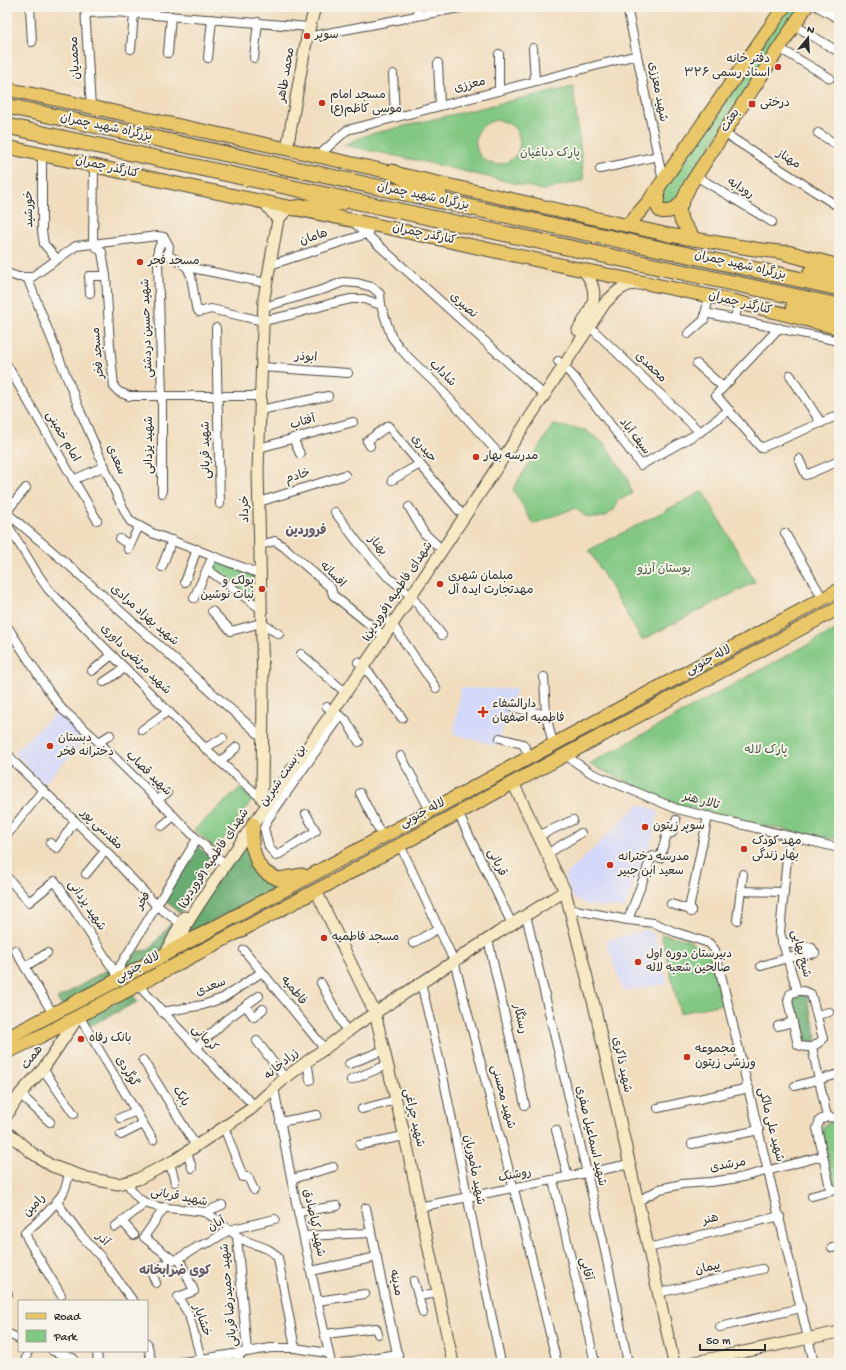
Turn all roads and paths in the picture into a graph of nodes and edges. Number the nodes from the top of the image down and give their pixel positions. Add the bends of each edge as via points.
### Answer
1 (30, 7) edge
2 (315, 7) edge
3 (464, 7) edge
4 (627, 7) edge
5 (784, 7) edge
6 (806, 7) edge
7 (818, 7) edge
8 (86, 10) edge
9 (418, 11) edge
10 (134, 14) junction
11 (171, 16) junction
12 (212, 19) junction
13 (839, 19) edge
14 (258, 22) junction
15 (794, 25) junction
16 (308, 32) junction
17 (32, 42) dead end
18 (533, 48) dead end
19 (779, 48) junction
20 (131, 49) dead end
21 (839, 52) edge
22 (168, 53) dead end
23 (499, 54) dead end
24 (637, 55) junction
25 (208, 58) dead end
26 (254, 58) dead end
27 (438, 63) dead end
28 (393, 74) dead end
29 (830, 78) dead end
30 (535, 82) junction
31 (7, 89) edge
32 (499, 90) junction
33 (7, 106) edge
34 (440, 106) junction
35 (91, 108) junction
36 (395, 117) junction
37 (7, 126) edge
38 (724, 133) junction
39 (818, 133) dead end
40 (839, 146) edge
41 (7, 147) edge
42 (287, 149) junction
43 (42, 154) junction
44 (318, 156) junction
45 (658, 156) junction
46 (94, 165) junction
47 (600, 168) dead end
48 (392, 172) junction
49 (696, 176) junction
50 (661, 184) junction
51 (355, 200) junction
52 (264, 202) junction
53 (682, 202) junction
54 (464, 206) junction
55 (839, 207) edge
56 (291, 208) junction
57 (278, 220) junction
58 (772, 222) dead end
59 (628, 225) junction
60 (370, 229) junction
61 (694, 239) junction
62 (166, 240) junction
63 (93, 244) junction
64 (787, 253) junction
65 (57, 259) junction
66 (839, 260) edge
67 (723, 262) junction
68 (270, 265) junction
69 (187, 267) junction
70 (839, 267) edge
71 (583, 270) junction
72 (7, 273) edge
73 (106, 276) junction
74 (839, 276) edge
75 (27, 277) junction
76 (721, 281) junction
77 (267, 283) junction
78 (655, 285) junction
79 (839, 288) edge
80 (90, 293) dead end
81 (709, 296) junction
82 (738, 302) junction
83 (381, 306) junction
84 (839, 306) edge
85 (264, 307) junction
86 (705, 313) junction
87 (735, 319) junction
88 (839, 319) edge
89 (264, 320) junction
90 (587, 324) junction
91 (216, 328) dead end
92 (779, 328) junction
93 (839, 328) edge
94 (688, 334) dead end
95 (839, 341) edge
96 (561, 364) junction
97 (697, 364) dead end
98 (7, 365) edge
99 (262, 367) junction
100 (348, 373) dead end
101 (790, 375) dead end
102 (723, 387) junction
103 (542, 392) junction
104 (162, 396) junction
105 (217, 396) junction
106 (261, 396) junction
107 (328, 396) dead end
108 (260, 410) junction
109 (729, 410) junction
110 (839, 415) edge
111 (353, 422) dead end
112 (821, 423) junction
113 (700, 432) junction
114 (293, 438) junction
115 (370, 446) dead end
116 (259, 448) junction
117 (498, 453) junction
118 (300, 454) dead end
119 (799, 459) dead end
120 (839, 461) edge
121 (420, 464) junction
122 (104, 466) junction
123 (344, 476) dead end
124 (73, 480) junction
125 (392, 480) dead end
126 (26, 488) dead end
127 (162, 493) dead end
128 (259, 502) junction
129 (220, 504) dead end
130 (409, 507) dead end
131 (7, 512) edge
132 (335, 512) dead end
133 (460, 512) junction
134 (97, 520) dead end
135 (7, 524) edge
136 (139, 526) junction
137 (785, 533) dead end
138 (120, 539) dead end
139 (172, 540) junction
140 (260, 545) junction
141 (437, 545) junction
142 (197, 550) junction
143 (213, 556) junction
144 (162, 567) dead end
145 (207, 569) junction
146 (260, 574) junction
147 (185, 582) dead end
148 (839, 590) edge
149 (408, 594) junction
150 (194, 598) dead end
151 (823, 599) junction
152 (839, 608) edge
153 (261, 609) junction
154 (804, 609) junction
155 (212, 611) dead end
156 (390, 622) junction
157 (261, 623) junction
158 (7, 626) edge
159 (279, 634) dead end
160 (382, 634) junction
161 (442, 636) dead end
162 (301, 654) dead end
163 (112, 655) junction
164 (361, 665) junction
165 (701, 665) junction
166 (731, 666) junction
167 (125, 668) junction
168 (92, 671) dead end
169 (544, 678) dead end
170 (104, 682) dead end
171 (436, 688) dead end
172 (343, 691) junction
173 (513, 707) dead end
174 (168, 711) junction
175 (333, 712) junction
176 (546, 715) junction
177 (402, 718) dead end
178 (627, 722) junction
179 (142, 730) dead end
180 (110, 735) dead end
181 (223, 738) dead end
182 (263, 738) junction
183 (500, 738) dead end
184 (99, 742) junction
185 (359, 742) dead end
186 (553, 744) junction
187 (237, 747) dead end
188 (205, 748) junction
189 (8, 754) edge
190 (565, 755) junction
191 (401, 756) dead end
192 (530, 757) junction
193 (220, 762) junction
194 (512, 783) junction
195 (43, 790) junction
196 (168, 793) dead end
197 (360, 793) dead end
198 (262, 799) junction
199 (157, 800) junction
200 (430, 810) junction
201 (458, 813) junction
202 (306, 814) dead end
203 (174, 816) junction
204 (708, 816) junction
205 (573, 820) dead end
206 (676, 820) dead end
207 (75, 821) junction
208 (253, 824) junction
209 (162, 826) dead end
210 (580, 833) dead end
211 (7, 835) edge
212 (382, 836) junction
213 (538, 836) junction
214 (789, 836) junction
215 (197, 839) junction
216 (50, 843) dead end
217 (400, 845) junction
218 (839, 848) edge
219 (106, 851) junction
220 (547, 854) junction
221 (222, 862) junction
222 (86, 874) dead end
223 (312, 874) junction
224 (743, 874) dead end
225 (270, 875) junction
226 (7, 877) edge
227 (316, 891) junction
228 (565, 891) junction
229 (742, 891) junction
230 (784, 892) junction
231 (273, 894) junction
232 (156, 904) junction
233 (671, 904) dead end
234 (282, 909) junction
235 (570, 909) junction
236 (526, 915) junction
237 (628, 920) junction
238 (737, 920) dead end
239 (180, 923) junction
240 (512, 924) junction
241 (439, 928) junction
242 (488, 939) junction
243 (782, 942) junction
244 (184, 943) junction
245 (413, 943) dead end
246 (15, 950) dead end
247 (244, 950) dead end
248 (47, 953) dead end
249 (166, 953) junction
250 (787, 958) junction
251 (454, 961) junction
252 (761, 966) dead end
253 (25, 967) junction
254 (262, 972) junction
255 (120, 978) junction
256 (321, 983) dead end
257 (421, 983) junction
258 (138, 985) junction
259 (797, 991) junction
260 (259, 996) dead end
261 (246, 1006) junction
262 (263, 1009) dead end
263 (162, 1012) junction
264 (829, 1012) dead end
265 (375, 1013) junction
266 (53, 1014) junction
267 (817, 1015) junction
268 (79, 1016) junction
269 (793, 1022) junction
270 (778, 1026) dead end
271 (347, 1032) junction
272 (7, 1038) edge
273 (257, 1041) dead end
274 (812, 1047) junction
275 (196, 1048) junction
276 (324, 1048) junction
277 (384, 1050) junction
278 (7, 1052) edge
279 (143, 1060) dead end
280 (307, 1060) junction
281 (348, 1064) dead end
282 (387, 1065) junction
283 (43, 1069) junction
284 (839, 1074) edge
285 (285, 1078) junction
286 (819, 1078) junction
287 (310, 1080) dead end
288 (351, 1080) dead end
289 (795, 1086) dead end
290 (274, 1088) junction
291 (749, 1088) junction
292 (20, 1094) junction
293 (396, 1100) junction
294 (525, 1105) dead end
295 (255, 1106) junction
296 (658, 1108) dead end
297 (362, 1109) dead end
298 (136, 1111) junction
299 (7, 1114) edge
300 (74, 1114) dead end
301 (317, 1115) dead end
302 (828, 1117) junction
303 (120, 1118) dead end
304 (839, 1118) edge
305 (50, 1122) dead end
306 (280, 1122) junction
307 (143, 1124) junction
308 (224, 1127) junction
309 (556, 1130) dead end
310 (759, 1130) junction
311 (7, 1132) edge
312 (121, 1135) dead end
313 (404, 1136) junction
314 (153, 1140) dead end
315 (692, 1144) dead end
316 (360, 1145) dead end
317 (191, 1149) junction
318 (823, 1156) junction
319 (170, 1163) junction
320 (630, 1164) junction
321 (333, 1167) dead end
322 (192, 1168) dead end
323 (769, 1170) junction
324 (69, 1172) junction
325 (586, 1174) junction
326 (568, 1177) junction
327 (292, 1179) junction
328 (554, 1180) junction
329 (127, 1182) junction
330 (175, 1182) dead end
331 (513, 1188) junction
332 (254, 1190) dead end
333 (837, 1191) edge
334 (812, 1196) dead end
335 (466, 1197) junction
336 (638, 1201) junction
337 (56, 1202) junction
338 (144, 1204) junction
339 (222, 1205) dead end
340 (337, 1206) dead end
341 (165, 1207) junction
342 (419, 1207) junction
343 (366, 1208) dead end
344 (205, 1212) junction
345 (298, 1212) junction
346 (780, 1216) junction
347 (275, 1219) dead end
348 (122, 1221) junction
349 (115, 1227) dead end
350 (229, 1230) junction
351 (372, 1233) junction
352 (134, 1234) dead end
353 (237, 1236) junction
354 (304, 1236) junction
355 (648, 1248) junction
356 (377, 1256) junction
357 (176, 1259) junction
358 (762, 1269) dead end
359 (311, 1271) junction
360 (414, 1281) dead end
361 (156, 1283) dead end
362 (438, 1293) junction
363 (658, 1293) junction
364 (365, 1294) dead end
365 (61, 1295) dead end
366 (419, 1296) junction
367 (130, 1300) edge
368 (317, 1300) junction
369 (801, 1308) junction
370 (423, 1313) dead end
371 (720, 1327) dead end
372 (839, 1332) edge
373 (7, 1333) edge
374 (324, 1334) junction
375 (378, 1334) dead end
376 (18, 1338) edge
377 (808, 1338) junction
378 (148, 1347) edge
379 (295, 1348) junction
380 (28, 1352) edge
381 (55, 1352) edge
382 (97, 1352) edge
383 (247, 1352) junction
384 (238, 1353) junction
385 (328, 1353) junction
386 (398, 1354) junction
387 (73, 1360) edge
388 (205, 1360) edge
389 (25, 1362) edge
390 (98, 1363) edge
391 (152, 1363) edge
392 (177, 1363) edge
393 (240, 1363) edge
394 (331, 1363) edge
395 (344, 1363) edge
396 (399, 1363) edge
397 (452, 1363) edge
398 (501, 1363) edge
399 (557, 1363) edge
400 (595, 1363) edge
401 (628, 1363) edge
402 (674, 1363) edge
403 (690, 1363) edge
404 (814, 1363) edge

1 - 17 street
2 - 16 main road, محمد طاهر
3 - 9 street
4 - 24 street, شهید معززی
5 - 50 main road, بعثت
6 - 15 main road, بعثت
7 - 13 street
8 - 10 street
8 - 35 street, محمدیان
9 - 16 street
10 - 11 street
10 - 20 street
11 - 12 street
11 - 22 street
12 - 14 street
12 - 25 street
14 - 16 street
14 - 26 street
15 - 19 main road, بعثت
15 - 21 street
16 - 42 main road, محمد طاهر
18 - 30 street
19 - 29 street
19 - 38 main road, بعثت
23 - 32 street
24 - 30 street, معززی
24 - 45 street, شهید معززی
27 - 34 street
28 - 36 street
30 - 32 street, معززی
31 - 35 main road
32 - 34 street, معززی
33 - 54 highway, بزرگراه شهید چمران
34 - 36 street, معززی
35 - 42 main road
36 - 44 street, معززی via 347,130
37 - 51 highway, بزرگراه شهید چمران
38 - 49 main road, بعثت
38 - 55 street, مهناز
39 - 40 street
41 - 43 main road, کنارگذر چمران
42 - 44 main road
43 - 46 main road, کنارگذر چمران
43 - 65 street, خورشید via 42,231 44,244
44 - 48 main road
45 - 47 street
45 - 50 street, شهید معززی
46 - 52 main road, کنارگذر چمران
46 - 63 street
48 - 54 highway
48 - 59 main road
49 - 53 main road, بعثت
49 - 58 street, رودابه
50 - 53 main road via 657,206 660,211 673,211
50 - 59 main road, بعثت
51 - 56 highway
51 - 76 highway, بزرگراه شهید چمران
52 - 56 main road, کنارگذر چمران
52 - 57 main road
53 - 61 main road, بعثت via 679,209 681,220
54 - 67 highway, بزرگراه شهید چمران
56 - 57 main road
56 - 60 main road, کنارگذر چمران via 350,220
57 - 68 main road, خرداد
59 - 61 main road
60 - 68 street, هامان
60 - 71 main road, کنارگذر چمران
60 - 103 street, نصیری
61 - 64 main road
62 - 63 street via 157,236
62 - 69 street via 168,254
62 - 104 street, شهید حسین دردشتی via 160,243 158,249
63 - 65 street via 76,246
63 - 73 street, مسجد فخر via 102,252
64 - 66 main road
64 - 70 highway
65 - 75 street via 32,277
67 - 74 highway
67 - 79 highway, بزرگراه شهید چمران
68 - 77 main road, خرداد
69 - 77 street
69 - 89 street via 196,307 200,312 210,309
71 - 78 main road, کنارگذر چمران
71 - 90 main road, شهدای فاطمیه (فروردین) via 593,283 594,290 594,302
72 - 75 street
73 - 80 street via 89,276
73 - 104 street, مسجد فخر via 114,387 129,396
75 - 122 street, سعدی
76 - 84 highway, بزرگراه شهید چمران
76 - 88 highway
77 - 85 main road, خرداد
78 - 81 main road, کنارگذر چمران
78 - 90 main road, شهدای فاطمیه (فروردین) via 632,283 621,288
81 - 82 main road, کنارگذر چمران
81 - 86 street
82 - 87 street
82 - 93 main road, کنارگذر چمران
83 - 85 street, شاداب via 380,294 372,287 342,282
83 - 89 street via 364,299 351,299
83 - 117 street, شاداب via 391,336 399,347
85 - 89 main road, خرداد
86 - 87 street
86 - 94 street via 704,320
87 - 92 street
89 - 99 main road, خرداد
90 - 96 main road, شهدای فاطمیه (فروردین)
90 - 113 street, محمدی
91 - 105 street, شهید قربانی
92 - 95 street
92 - 102 street
96 - 103 main road, شهدای فاطمیه (فروردین)
96 - 113 street, سیف آباد via 574,377 641,465
97 - 102 street
98 - 124 street, امام خمینی
99 - 100 street, ابوذر
99 - 106 main road, خرداد
101 - 112 street
102 - 109 street via 716,395
103 - 117 main road, شهدای فاطمیه (فروردین)
103 - 149 main road, شهدای فاطمیه (فروردین) via 495,472
104 - 105 street, مسجد فخر
104 - 127 street, شهید یزدانی
105 - 106 street, مسجد فخر
105 - 129 street, شهید قربانی
106 - 108 main road, خرداد
107 - 108 street
108 - 116 main road, خرداد
109 - 112 street via 761,448
109 - 113 street, سیف آباد
110 - 112 street
111 - 114 street, آفتاب
114 - 116 street, آفتاب
114 - 118 street
115 - 121 street, حیدری via 367,441 388,426
116 - 128 main road, خرداد
117 - 133 main road, شهدای فاطمیه (فروردین)
119 - 120 street via 806,475
121 - 125 street
121 - 133 street, حیدری
122 - 124 street
122 - 136 street, سعدی via 130,521
123 - 128 street, خادم
124 - 134 street, امام خمینی
126 - 131 street
128 - 140 main road, خرداد
130 - 141 street via 424,533
131 - 182 street, شهید بهزاد مرادی
132 - 149 street, بهناز via 387,576
133 - 141 main road, شهدای فاطمیه (فروردین)
135 - 163 street, شهید مرتضی داوری via 48,588
136 - 138 street via 129,547
136 - 139 street, سعدی
137 - 151 street
139 - 142 street, سعدی
139 - 144 street
140 - 146 main road, خرداد
140 - 160 street, افسانه via 275,541 284,547 331,588 333,595
141 - 149 main road, شهدای فاطمیه (فروردین)
142 - 143 street, سعدی
142 - 147 street
143 - 145 street
143 - 146 street, سعدی
145 - 150 street
145 - 153 street
146 - 153 main road, خرداد
148 - 151 main road, لاله جنوبی
149 - 156 main road, شهدای فاطمیه (فروردین)
149 - 161 street, بهناز
151 - 154 main road, لاله جنوبی
152 - 166 main road, لاله جنوبی
153 - 157 main road, خرداد
154 - 165 main road, لاله جنوبی
154 - 166 main road via 802,616 726,657 725,663
155 - 157 street via 232,631
156 - 160 main road, شهدای فاطمیه (فروردین)
156 - 171 street
157 - 159 street
157 - 182 main road, خرداد
158 - 184 street, شهید قصاب via 62,709
160 - 164 main road, شهدای فاطمیه (فروردین)
162 - 172 street
163 - 167 street, شهید مرتضی داوری
163 - 168 street
164 - 172 main road, شهدای فاطمیه (فروردین)
164 - 177 street
165 - 178 main road via 708,668 706,674 636,712
165 - 186 main road, لاله جنوبی
166 - 178 main road, لاله جنوبی
167 - 170 street
167 - 174 street, شهید مرتضی داوری
169 - 176 street
172 - 175 main road, شهدای فاطمیه (فروردین)
173 - 176 street
174 - 179 street
174 - 188 street, شهید مرتضی داوری
175 - 185 street via 346,720
175 - 198 main road, شهدای فاطمیه (فروردین)
175 - 202 street, بن بست شیرین via 264,828 269,847 276,856 316,831
175 - 208 main road, شهدای فاطمیه (فروردین)
176 - 186 street
178 - 190 main road, لاله جنوبی
180 - 184 street
181 - 188 street
182 - 198 main road, خرداد
183 - 192 street via 523,744
184 - 199 street, شهید قصاب
186 - 192 main road, لاله جنوبی
187 - 193 street
188 - 193 street, شهید مرتضی داوری
189 - 195 street, مقدسی پور
190 - 194 main road, لاله جنوبی
190 - 204 street, تالار هنر via 591,773 616,784 677,809
191 - 200 street
192 - 200 main road, لاله جنوبی
193 - 198 street, شهید مرتضی داوری
194 - 201 main road, لاله جنوبی
194 - 213 main road, شهید ذاکری
195 - 207 street, مقدسی پور
195 - 211 street
196 - 199 street
197 - 212 street
198 - 221 main road, شهدای فاطمیه (فروردین)
199 - 203 street, شهید قصاب
200 - 212 main road, لاله جنوبی
201 - 217 main road, لاله جنوبی
201 - 240 street, قربانی
203 - 209 street
203 - 215 street, شهید قصاب
204 - 214 street, تالار هنر
204 - 233 street via 690,912
205 - 213 street
206 - 237 street via 672,833 667,834 660,858 652,856
207 - 216 street via 57,848
207 - 219 street, مقدسی پور
208 - 221 main road, شهدای فاطمیه (فروردین)
208 - 225 main road via 252,846 258,864
210 - 220 street
212 - 223 main road, لاله جنوبی
213 - 220 main road, شهید ذاکری
214 - 218 street, تالار هنر
214 - 230 street, شیخ بهایی
215 - 221 street, شهید قصاب
215 - 232 street, فخر
217 - 227 main road, لاله جنوبی
217 - 241 street, شهید محسنی
219 - 222 street
219 - 232 street, مقدسی پور
220 - 228 main road, شهید ذاکری
221 - 239 main road, شهدای فاطمیه (فروردین)
221 - 244 main road, شهدای فاطمیه (فروردین) via 186,925
223 - 225 main road via 278,879
223 - 231 main road, لاله جنوبی
224 - 229 street
225 - 231 main road
226 - 255 street, شهید یزدانی via 29,902 55,881
227 - 234 main road, لاله جنوبی
227 - 265 main road, شهید چراغی
228 - 235 main road, شهید ذاکری
228 - 236 main road, زرادخانه
229 - 230 street
229 - 238 street
230 - 243 street, شیخ بهایی via 780,933
231 - 234 main road
231 - 244 main road, لاله جنوبی
232 - 239 street, مقدسی پور
232 - 255 street, فخر via 120,966
234 - 258 main road, لاله جنوبی
235 - 237 street, شهید علی مالکی
235 - 320 main road, شهید ذاکری
236 - 240 main road, زرادخانه
236 - 325 street, شهید اسماعیل صفری
237 - 291 street, شهید علی مالکی via 654,923 709,943 716,950
239 - 249 main road, شهدای فاطمیه (فروردین)
240 - 242 main road, زرادخانه
241 - 245 street
241 - 251 street, شهید محسنی
242 - 251 main road, زرادخانه
242 - 294 street, رستگار
243 - 250 street, شیخ بهایی
243 - 250 street via 812,948 816,953
244 - 249 main road, لاله جنوبی
246 - 253 street
247 - 254 street, فاطمیه
248 - 253 street
249 - 255 main road, لاله جنوبی
250 - 252 street
250 - 259 street, شیخ بهایی
251 - 257 main road, زرادخانه
251 - 331 street, شهید محسنی
253 - 266 street
254 - 263 street, سعدی via 223,998 203,1005
254 - 276 street, فاطمیه
255 - 266 main road, لاله جنوبی
256 - 271 street
257 - 265 main road, زرادخانه
257 - 335 street, شهید مأموریان via 442,1071
258 - 263 street, کرمانی
258 - 268 main road, لاله جنوبی
259 - 267 street, شیخ بهایی via 812,994
259 - 269 street via 790,994 788,1001
260 - 261 street
261 - 262 street via 254,1017
261 - 275 street
263 - 275 street, کرمانی
264 - 267 street
265 - 271 main road, زرادخانه
265 - 277 main road, شهید چراغی
266 - 272 main road, لاله جنوبی
267 - 274 street, شیخ بهایی via 823,1039
268 - 278 main road, لاله جنوبی
268 - 283 main road, همت
268 - 298 street, گوگردی
269 - 270 street
269 - 274 street via 798,1045
271 - 276 main road, زرادخانه
273 - 285 street
274 - 286 street
275 - 295 street, کرمانی
276 - 280 main road, زرادخانه
277 - 281 street
277 - 282 main road, شهید چراغی
279 - 317 street, بابک
280 - 285 main road, زرادخانه
280 - 287 street
282 - 288 street
282 - 293 main road, شهید چراغی
283 - 292 main road, همت
283 - 300 street
284 - 286 street
285 - 290 main road, زرادخانه
286 - 289 street
286 - 302 street
290 - 295 main road, زرادخانه
290 - 306 street, شهید کیاصادق
291 - 296 street
291 - 310 street, شهید علی مالکی
292 - 299 main road, همت
292 - 305 street
293 - 297 street
293 - 313 main road, شهید چراغی
295 - 308 main road, زرادخانه
298 - 303 street
298 - 307 street, گوگردی
301 - 306 street
302 - 304 street
302 - 318 street via 820,1120 817,1128
306 - 327 street, شهید کیاصادق
307 - 312 street
307 - 314 street, گوگردی
308 - 317 main road, زرادخانه
308 - 332 street via 243,1177 248,1178
309 - 326 street
310 - 315 street
310 - 323 street, شهید علی مالکی
311 - 324 main road, زرادخانه via 52,1166
313 - 316 street
313 - 342 main road, شهید چراغی
317 - 319 main road, زرادخانه
317 - 322 street, بابک
318 - 323 street, مرشدی
318 - 333 street via 830,1188
319 - 329 main road, زرادخانه
319 - 330 street
320 - 325 street, روشنک
320 - 336 main road, شهید ذاکری
321 - 327 street
323 - 336 street, مرشدی via 739,1178 660,1189
323 - 346 street, شهید علی مالکی
324 - 329 main road, زرادخانه via 118,1184
324 - 337 street, رامین via 62,1196
325 - 326 street, روشنک
325 - 401 street, شهید اسماعیل صفری
326 - 328 street, روشنک
327 - 345 street, شهید کیاصادق
328 - 331 street, روشنک
328 - 400 street, آقایی
329 - 338 street, شهید قربانی via 136,1198
331 - 335 street, روشنک
331 - 399 street, شهید محسنی
333 - 334 street
335 - 342 street, روشنک
335 - 398 street, شهید مأموریان
336 - 355 main road, شهید ذاکری
337 - 365 street, رامین via 25,1232
337 - 367 street, آذر via 80,1234 101,1256
338 - 341 street, شهید قربانی
338 - 348 street
339 - 344 street
340 - 345 street
341 - 344 street, شهید قربانی
341 - 357 street via 144,1237
342 - 362 main road, شهید چراغی
343 - 351 street, مدینه
344 - 350 street, شهید قربانی
345 - 354 street, شهید کیاصادق
346 - 355 street, هنر
346 - 369 street, شهید علی مالکی
347 - 350 street, آبان
348 - 349 street
348 - 352 street
350 - 353 street, شهید قربانی
350 - 357 street, آبان
351 - 354 street
351 - 356 street, مدینه
353 - 379 street, شهید قربانی via 266,1248 278,1258
353 - 383 street, شهید حمیدرضا قربانی
354 - 359 street, شهید کیاصادق
355 - 363 main road, شهید ذاکری
356 - 359 street
356 - 386 street, مدینه
357 - 361 street, آبان via 149,1271
357 - 388 street, خشایار via 194,1291 178,1297 189,1316
358 - 363 street, پیمان
359 - 368 street, شهید کیاصادق
360 - 366 street
362 - 366 street
362 - 397 main road, شهید چراغی
363 - 402 main road, شهید ذاکری
364 - 368 street
366 - 370 street
368 - 374 street, شهید کیاصادق
369 - 371 street
369 - 377 street, شهید علی مالکی
372 - 377 main road
373 - 376 street
374 - 375 street via 376,1328
374 - 385 street, شهید کیاصادق
377 - 403 main road
377 - 404 street, شهید علی مالکی
378 - 391 street
379 - 383 street
379 - 385 street
380 - 389 street
381 - 387 street
382 - 390 street
383 - 384 street
384 - 388 street
384 - 393 street
385 - 394 street, شهید کیاصادق
386 - 395 street
386 - 396 street, مدینه
388 - 392 street

